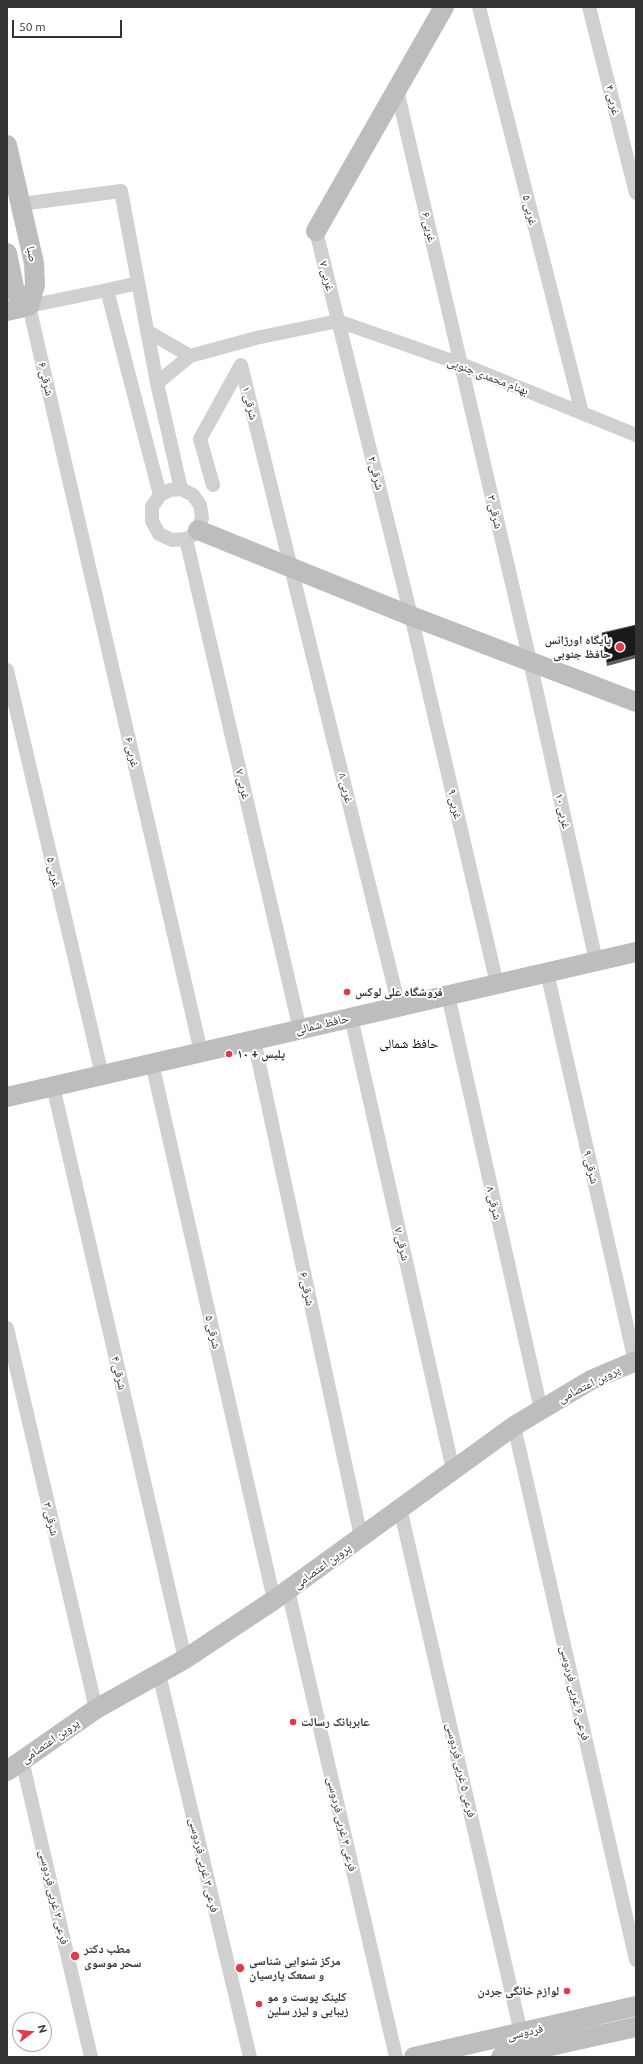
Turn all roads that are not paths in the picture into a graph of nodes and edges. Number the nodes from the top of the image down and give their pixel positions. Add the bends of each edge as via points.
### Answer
1 (444, 7) edge
2 (479, 7) edge
3 (589, 7) edge
4 (397, 90) junction
5 (7, 145) edge
6 (636, 192) edge
7 (21, 204) junction
8 (316, 231) joint
9 (7, 254) edge
10 (138, 283) junction
11 (107, 290) junction
12 (29, 306) junction
13 (7, 311) edge
14 (338, 321) junction
15 (147, 331) junction
16 (190, 356) junction
17 (461, 364) junction
18 (157, 383) junction
19 (582, 413) junction
20 (636, 435) edge
21 (62, 452) joint
22 (213, 485) dead end
23 (181, 489) junction
24 (160, 495) junction
25 (192, 534) junction
26 (292, 569) junction
27 (412, 620) junction
28 (530, 661) junction
29 (7, 670) edge
30 (636, 702) edge
31 (636, 952) edge
32 (596, 961) junction
33 (547, 972) junction
34 (497, 984) junction
35 (448, 995) junction
36 (399, 1006) junction
37 (351, 1018) junction
38 (300, 1030) junction
39 (254, 1040) junction
40 (201, 1052) junction
41 (152, 1063) junction
42 (102, 1075) junction
43 (53, 1086) junction
44 (7, 1097) edge
45 (7, 1328) edge
46 (636, 1363) edge
47 (541, 1410) junction
48 (514, 1426) junction
49 (453, 1470) junction
50 (400, 1508) junction
51 (361, 1537) junction
52 (281, 1595) junction
53 (185, 1659) junction
54 (159, 1674) junction
55 (96, 1709) junction
56 (15, 1765) edge
57 (636, 1960) edge
58 (636, 2006) edge
59 (636, 2026) edge
60 (521, 2033) junction
61 (92, 2057) edge
62 (250, 2057) edge
63 (396, 2057) edge
64 (414, 2057) edge
65 (501, 2057) edge

1 - 4 main road
2 - 19 street, ۵ غربی
3 - 6 street, ۴ غربی
4 - 8 main road
4 - 17 street, ۶ غربی
5 - 7 main road, صبا
7 - 10 street via 121,192
7 - 12 main road, صبا via 34,263 35,285
8 - 14 street, ۷ غربی
9 - 12 main road, صبا via 15,292
10 - 11 street
10 - 15 street
11 - 12 street
11 - 24 street
12 - 13 main road
12 - 21 street, ۶ شرقی
14 - 16 street via 256,338
14 - 17 street, بهنام محمدی جنوبی
14 - 27 street, ۲ شرقی
15 - 16 street
15 - 18 street
16 - 18 street
17 - 19 street, بهنام محمدی جنوبی
17 - 28 street, ۳ شرقی
18 - 23 street
19 - 20 street, بهنام محمدی جنوبی
21 - 40 street, ۶ غربی
22 - 26 street, ۱ شرقی via 200,438 241,365
23 - 24 street via 170,490
23 - 25 street via 193,495 200,505 202,518
24 - 25 street via 152,507 152,521 159,534 172,540
25 - 26 main road
25 - 38 street, ۷ غربی
26 - 27 main road
26 - 36 street, ۸ غربی
27 - 28 main road
27 - 34 street, ۹ غربی
28 - 30 main road
28 - 32 street, ۱۰ غربی
29 - 42 street, ۵ غربی
31 - 32 main road, حافظ شمالی
32 - 33 main road, حافظ شمالی
33 - 34 main road, حافظ شمالی
33 - 46 street, شرقی ۹
34 - 35 main road, حافظ شمالی
35 - 36 main road, حافظ شمالی
35 - 47 street, ۸ شرقی
36 - 37 main road, حافظ شمالی
37 - 38 main road, حافظ شمالی
37 - 49 street, ۷ شرقی
38 - 39 main road, حافظ شمالی
39 - 40 main road, حافظ شمالی
39 - 51 street, ۶ شرقی
40 - 41 main road, حافظ شمالی
41 - 42 main road, حافظ شمالی
41 - 52 street, ۵ شرقی
42 - 43 main road, حافظ شمالی
43 - 44 main road, حافظ شمالی
43 - 53 street, ۴ شرقی
45 - 55 street, ۳ شرقی
46 - 47 main road, پروین اعتصامی via 592,1380
47 - 48 main road, پروین اعتصامی
48 - 49 main road, پروین اعتصامی
48 - 57 street, فرعی ۶ غربی فردوسی
49 - 50 main road, پروین اعتصامی
50 - 51 main road, پروین اعتصامی
50 - 60 street, فرعی ۵ غربی فردوسی
51 - 52 main road, پروین اعتصامی
52 - 53 main road, پروین اعتصامی
52 - 63 street, فرعی ۴ غربی فردوسی
53 - 54 main road, پروین اعتصامی
54 - 55 main road, پروین اعتصامی
54 - 62 street, فرعی ۳ غربی فردوسی
55 - 56 main road, پروین اعتصامی
56 - 61 street, فرعی ۲ غربی فردوسی
58 - 60 main road, فردوسی
59 - 65 main road, فردوسی
60 - 64 main road, فردوسی

